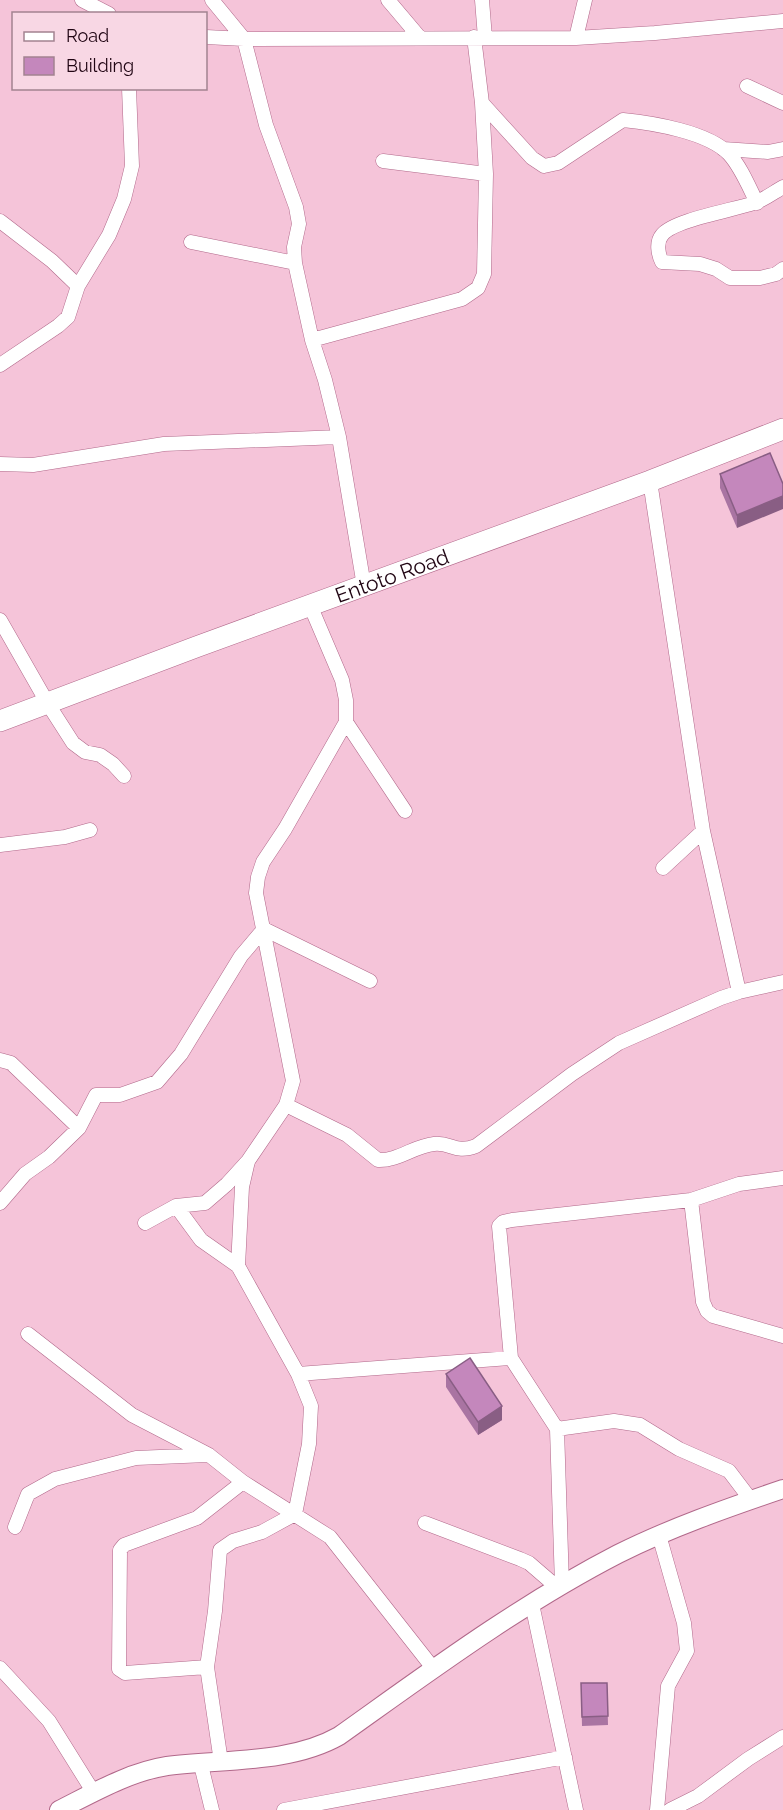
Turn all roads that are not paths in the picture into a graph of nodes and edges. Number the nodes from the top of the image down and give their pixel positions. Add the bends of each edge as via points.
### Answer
1 (82, 0) edge
2 (213, 0) edge
3 (388, 0) edge
4 (482, 0) edge
5 (585, 0) edge
6 (105, 12) edge
7 (783, 21) edge
8 (207, 38) edge
9 (480, 38) junction
10 (576, 38) junction
11 (244, 39) junction
12 (421, 39) junction
13 (747, 86) dead end
14 (129, 90) edge
15 (482, 103) junction
16 (783, 103) edge
17 (723, 148) junction
18 (783, 149) edge
19 (383, 161) dead end
20 (486, 174) junction
21 (783, 187) edge
22 (758, 203) junction
23 (1, 224) edge
24 (191, 242) dead end
25 (295, 263) junction
26 (783, 269) edge
27 (78, 286) junction
28 (312, 340) junction
29 (0, 365) edge
30 (783, 429) edge
31 (339, 437) junction
32 (0, 464) edge
33 (650, 481) junction
34 (364, 586) junction
35 (310, 605) junction
36 (0, 620) edge
37 (48, 704) junction
38 (0, 721) edge
39 (346, 722) junction
40 (124, 776) dead end
41 (405, 811) dead end
42 (90, 830) dead end
43 (703, 831) junction
44 (0, 845) edge
45 (663, 868) dead end
46 (264, 929) junction
47 (370, 981) dead end
48 (783, 982) edge
49 (739, 992) junction
50 (0, 1060) edge
51 (286, 1105) junction
52 (79, 1128) junction
53 (249, 1161) junction
54 (783, 1178) edge
55 (691, 1200) junction
56 (0, 1203) edge
57 (176, 1206) junction
58 (145, 1222) dead end
59 (238, 1266) junction
60 (28, 1334) dead end
61 (783, 1336) edge
62 (511, 1358) junction
63 (298, 1374) junction
64 (557, 1429) junction
65 (209, 1455) junction
66 (243, 1482) junction
67 (783, 1489) edge
68 (751, 1500) junction
69 (295, 1515) junction
70 (425, 1523) dead end
71 (15, 1527) dead end
72 (659, 1535) junction
73 (560, 1587) junction
74 (532, 1604) junction
75 (207, 1667) junction
76 (0, 1668) edge
77 (433, 1668) junction
78 (783, 1737) edge
79 (565, 1757) junction
80 (221, 1761) junction
81 (201, 1764) junction
82 (94, 1793) junction
83 (59, 1810) edge
84 (212, 1810) edge
85 (284, 1810) edge
86 (576, 1810) edge
87 (657, 1810) edge
88 (670, 1810) edge

1 - 6 street
2 - 11 street
3 - 12 street
4 - 9 street
5 - 10 street
7 - 10 street
8 - 11 street
9 - 10 street
9 - 12 street
9 - 15 street
11 - 12 street
11 - 25 street via 266,124 296,207 299,224
13 - 16 street
14 - 27 street via 132,166 124,199 109,235
15 - 17 street via 544,166 558,163 623,120 684,130
15 - 20 street
17 - 18 street via 768,152
17 - 22 street
19 - 20 street
20 - 28 street via 484,274 478,288 462,299
21 - 22 street
22 - 26 street via 671,228 659,241 659,257 662,262 700,264 730,278 760,278
23 - 27 street via 52,261
24 - 25 street
25 - 28 street
27 - 29 street via 68,317
28 - 31 street
30 - 33 main road, Entoto Road
31 - 32 street via 164,444 33,465
31 - 34 street
33 - 34 main road, Entoto Road
33 - 43 street
34 - 35 main road, Entoto Road
35 - 37 main road, Entoto Road
35 - 39 street via 342,680
36 - 37 street
37 - 38 main road, Entoto Road
37 - 40 street via 79,749 100,755
39 - 41 street
39 - 46 street via 263,862 256,893
42 - 44 street
43 - 45 street
43 - 49 street
46 - 47 street
46 - 51 street via 293,1082
46 - 52 street via 241,956 181,1054 157,1083 120,1095 96,1095
48 - 49 street
49 - 51 street via 619,1043 468,1149 434,1144 378,1161 347,1135
50 - 52 street via 11,1063
51 - 53 street
52 - 56 street via 25,1174
53 - 57 street via 205,1203
53 - 59 street via 242,1198
54 - 55 street via 739,1184
55 - 61 street via 707,1311 712,1316
55 - 62 street via 503,1222 498,1232
57 - 58 street
57 - 59 street via 201,1240
59 - 63 street
60 - 65 street via 132,1415
62 - 63 street
62 - 64 street
63 - 69 street via 310,1406 309,1444
64 - 68 street via 614,1421 640,1425 688,1454 729,1471
64 - 73 street
65 - 66 street
65 - 71 street via 136,1458 55,1479 30,1491
66 - 69 street
66 - 75 street via 197,1518 124,1545 119,1556 119,1669 125,1673
67 - 68 street
68 - 72 street
69 - 75 street via 220,1550
69 - 77 street via 330,1537
70 - 73 street via 529,1563
72 - 73 street
72 - 87 street via 684,1623 687,1651 668,1686
73 - 74 street
74 - 77 street
74 - 79 street
75 - 80 street
76 - 82 street via 49,1721
77 - 80 street via 323,1744 264,1757
78 - 88 street via 698,1796
79 - 85 street
79 - 86 street
80 - 81 street
81 - 82 street via 150,1770
81 - 84 street
82 - 83 street

